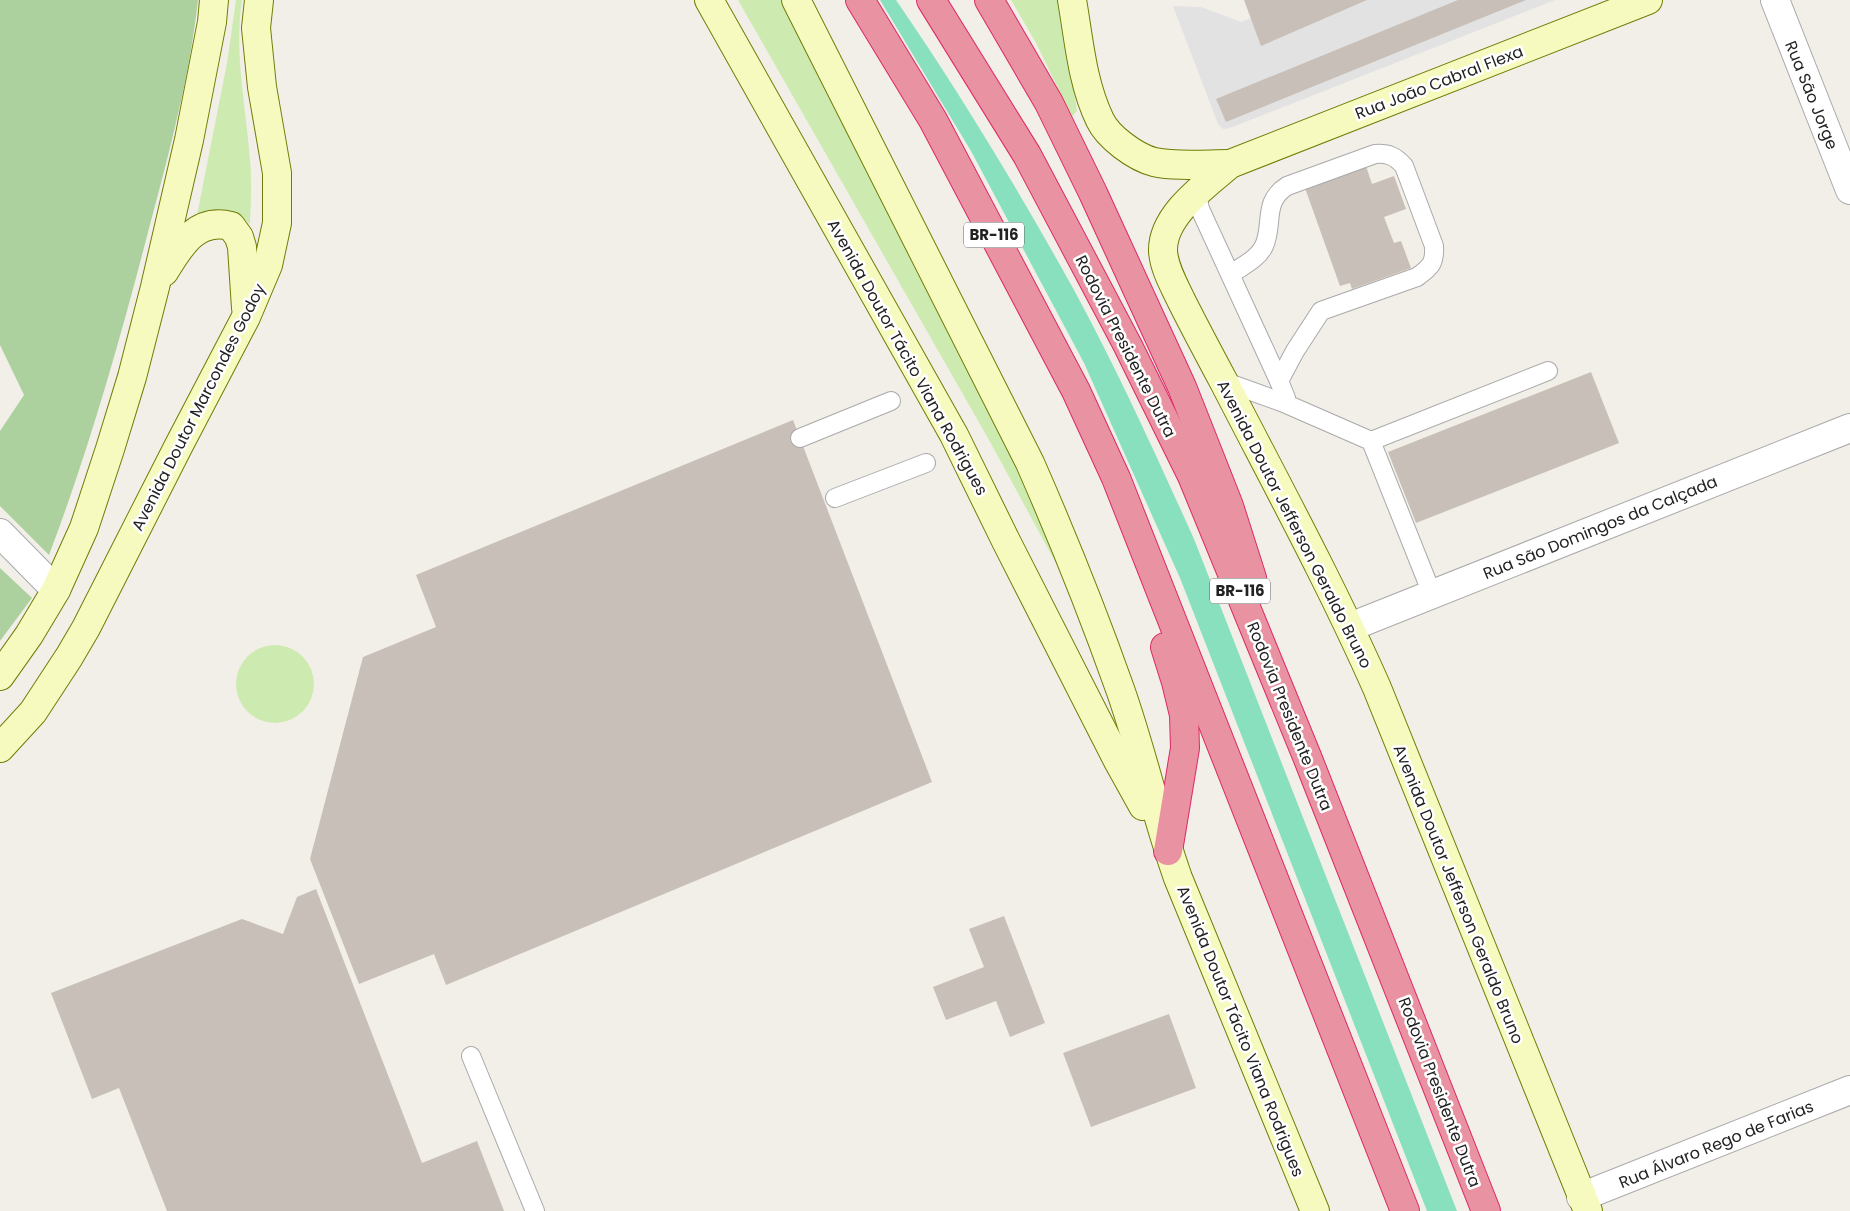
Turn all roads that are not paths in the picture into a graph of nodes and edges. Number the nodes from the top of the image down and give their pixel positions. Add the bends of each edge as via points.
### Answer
1 (214, 0) edge
2 (259, 0) edge
3 (709, 0) edge
4 (796, 0) edge
5 (860, 0) edge
6 (931, 0) edge
7 (989, 0) edge
8 (1072, 0) edge
9 (1648, 0) edge
10 (1775, 0) edge
11 (1230, 164) junction
12 (1202, 188) junction
13 (1850, 190) edge
14 (1231, 274) junction
15 (155, 287) junction
16 (246, 317) junction
17 (1548, 371) dead end
18 (1223, 381) junction
19 (1279, 381) junction
20 (1286, 398) dead end
21 (891, 401) dead end
22 (1850, 428) edge
23 (800, 438) dead end
24 (1371, 441) junction
25 (926, 463) dead end
26 (1116, 478) junction
27 (835, 498) dead end
28 (0, 534) edge
29 (56, 590) junction
30 (1432, 594) junction
31 (1350, 627) junction
32 (0, 676) edge
33 (0, 748) edge
34 (1308, 759) junction
35 (1168, 850) junction
36 (471, 1056) dead end
37 (1850, 1090) edge
38 (1585, 1204) edge
39 (535, 1211) edge
40 (1315, 1211) edge
41 (1405, 1211) edge
42 (1486, 1211) edge

1 - 15 main road via 189,140
2 - 16 main road, Avenida Doutor Marcondes Godoy via 256,28 262,87 277,173 277,222 268,265
3 - 35 main road, Avenida Doutor Tácito Viana Rodrigues via 954,435 1118,761
4 - 35 main road, Avenida Doutor Tácito Viana Rodrigues via 1034,472 1120,690
5 - 26 highway, BR-116 via 933,120 1076,391
6 - 34 highway, Rodovia Presidente Dutra / BR-116 via 1027,155 1180,450
7 - 34 highway via 1049,103 1182,387 1229,506
8 - 11 main road via 1090,94 1101,122 1116,138 1131,151 1153,162
9 - 11 main road, Rua João Cabral Flexa
10 - 13 street, Rua São Jorge
11 - 12 main road, Avenida Doutor Jefferson Geraldo Bruno
12 - 14 lane via 1198,199 1200,209
12 - 18 main road, Avenida Doutor Jefferson Geraldo Bruno via 1167,230 1163,250 1168,273
14 - 19 lane
14 - 19 lane via 1257,256 1264,246 1272,202 1277,192 1375,154 1384,153 1404,166 1434,246 1435,258 1429,268 1417,277 1320,311
15 - 16 main road via 186,239 208,226 220,223 231,226 242,247
15 - 29 main road via 110,449 84,528
16 - 33 main road, Avenida Doutor Marcondes Godoy via 69,658 32,712
17 - 24 lane
18 - 24 lane via 1284,403
18 - 31 main road, Avenida Doutor Jefferson Geraldo Bruno
19 - 20 lane
21 - 23 lane
22 - 30 street, Rua São Domingos da Calçada
24 - 30 lane
25 - 27 lane
26 - 35 highway via 1184,715 1185,748
26 - 41 highway, BR-116
28 - 29 street
29 - 32 main road
30 - 31 street, Rua São Domingos da Calçada
31 - 38 main road, Avenida Doutor Jefferson Geraldo Bruno
34 - 42 highway, Rodovia Presidente Dutra / BR-116
35 - 40 main road, Avenida Doutor Tácito Viana Rodrigues
36 - 39 lane
37 - 38 street, Rua Álvaro Rego de Farias

